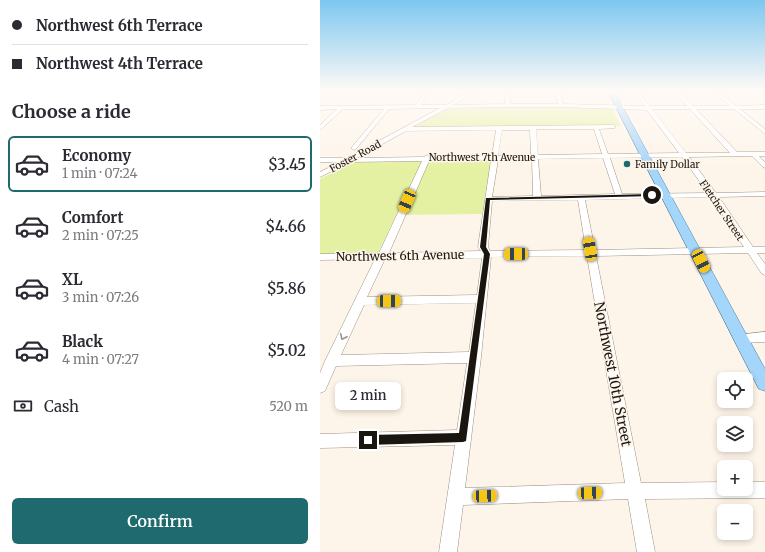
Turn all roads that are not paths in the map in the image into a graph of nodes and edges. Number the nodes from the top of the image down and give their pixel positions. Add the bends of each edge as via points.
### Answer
1 (332, 117) edge
2 (379, 117) edge
3 (428, 117) edge
4 (624, 117) edge
5 (654, 117) edge
6 (700, 117) edge
7 (745, 117) edge
8 (596, 127) junction
9 (613, 127) dead end
10 (320, 128) edge
11 (533, 128) junction
12 (405, 129) junction
13 (499, 129) junction
14 (765, 132) edge
15 (354, 148) dead end
16 (736, 154) junction
17 (754, 154) junction
18 (765, 154) edge
19 (606, 156) junction
20 (645, 156) junction
21 (684, 156) junction
22 (495, 157) junction
23 (534, 157) junction
24 (427, 158) junction
25 (350, 159) junction
26 (320, 160) edge
27 (765, 166) edge
28 (320, 175) edge
29 (713, 194) junction
30 (765, 194) edge
31 (666, 195) junction
32 (619, 196) junction
33 (581, 197) junction
34 (537, 198) junction
35 (488, 199) junction
36 (749, 250) junction
37 (765, 250) edge
38 (696, 251) junction
39 (590, 252) junction
40 (487, 254) junction
41 (382, 256) junction
42 (321, 259) edge
43 (765, 272) edge
44 (482, 299) junction
45 (360, 301) junction
46 (765, 337) edge
47 (741, 338) junction
48 (475, 357) junction
49 (331, 361) junction
50 (765, 384) edge
51 (320, 387) edge
52 (463, 437) junction
53 (320, 441) edge
54 (765, 490) edge
55 (636, 491) junction
56 (455, 497) junction
57 (448, 552) edge
58 (646, 552) edge

1 - 10 street
2 - 15 street
3 - 12 street, Foster Road
4 - 20 main road
5 - 21 street, Fletcher Street
6 - 16 street
7 - 14 street
8 - 9 street
8 - 11 street
8 - 19 street
11 - 13 street
11 - 23 street
12 - 13 street
12 - 25 street, Foster Road
13 - 22 street
16 - 17 street, Northwest 7th Avenue
16 - 21 street, Northwest 7th Avenue
17 - 18 street, Northwest 7th Avenue
17 - 27 street
19 - 20 street, Northwest 7th Avenue
19 - 23 street, Northwest 7th Avenue
19 - 32 street
20 - 21 street, Northwest 7th Avenue
20 - 31 main road
21 - 29 street, Fletcher Street
22 - 23 street, Northwest 7th Avenue
22 - 24 street, Northwest 7th Avenue
22 - 35 street
23 - 34 street
24 - 25 street, Northwest 7th Avenue
24 - 41 street
25 - 26 street, Northwest 7th Avenue
25 - 28 street, Foster Road
29 - 30 street
29 - 31 street
29 - 36 street, Fletcher Street
31 - 32 street
31 - 38 main road
32 - 33 street
33 - 34 street
33 - 39 street, Northwest 10th Street
34 - 35 street
35 - 40 street via 483,247
36 - 37 street, Northwest 6th Avenue
36 - 38 street, Northwest 6th Avenue
36 - 43 street, Fletcher Street
38 - 39 street, Northwest 6th Avenue
38 - 47 main road
39 - 40 street, Northwest 6th Avenue
39 - 55 street, Northwest 10th Street
40 - 41 street, Northwest 6th Avenue
40 - 44 street
41 - 42 street, Northwest 6th Avenue
41 - 45 street
44 - 45 street
44 - 48 street
45 -> 49 street
46 - 47 street
47 - 50 main road
48 - 49 street
48 - 52 street
49 - 51 street
52 - 53 street
52 - 56 street
54 - 55 street
55 - 56 street
55 - 58 street, Northwest 10th Street
56 - 57 street

